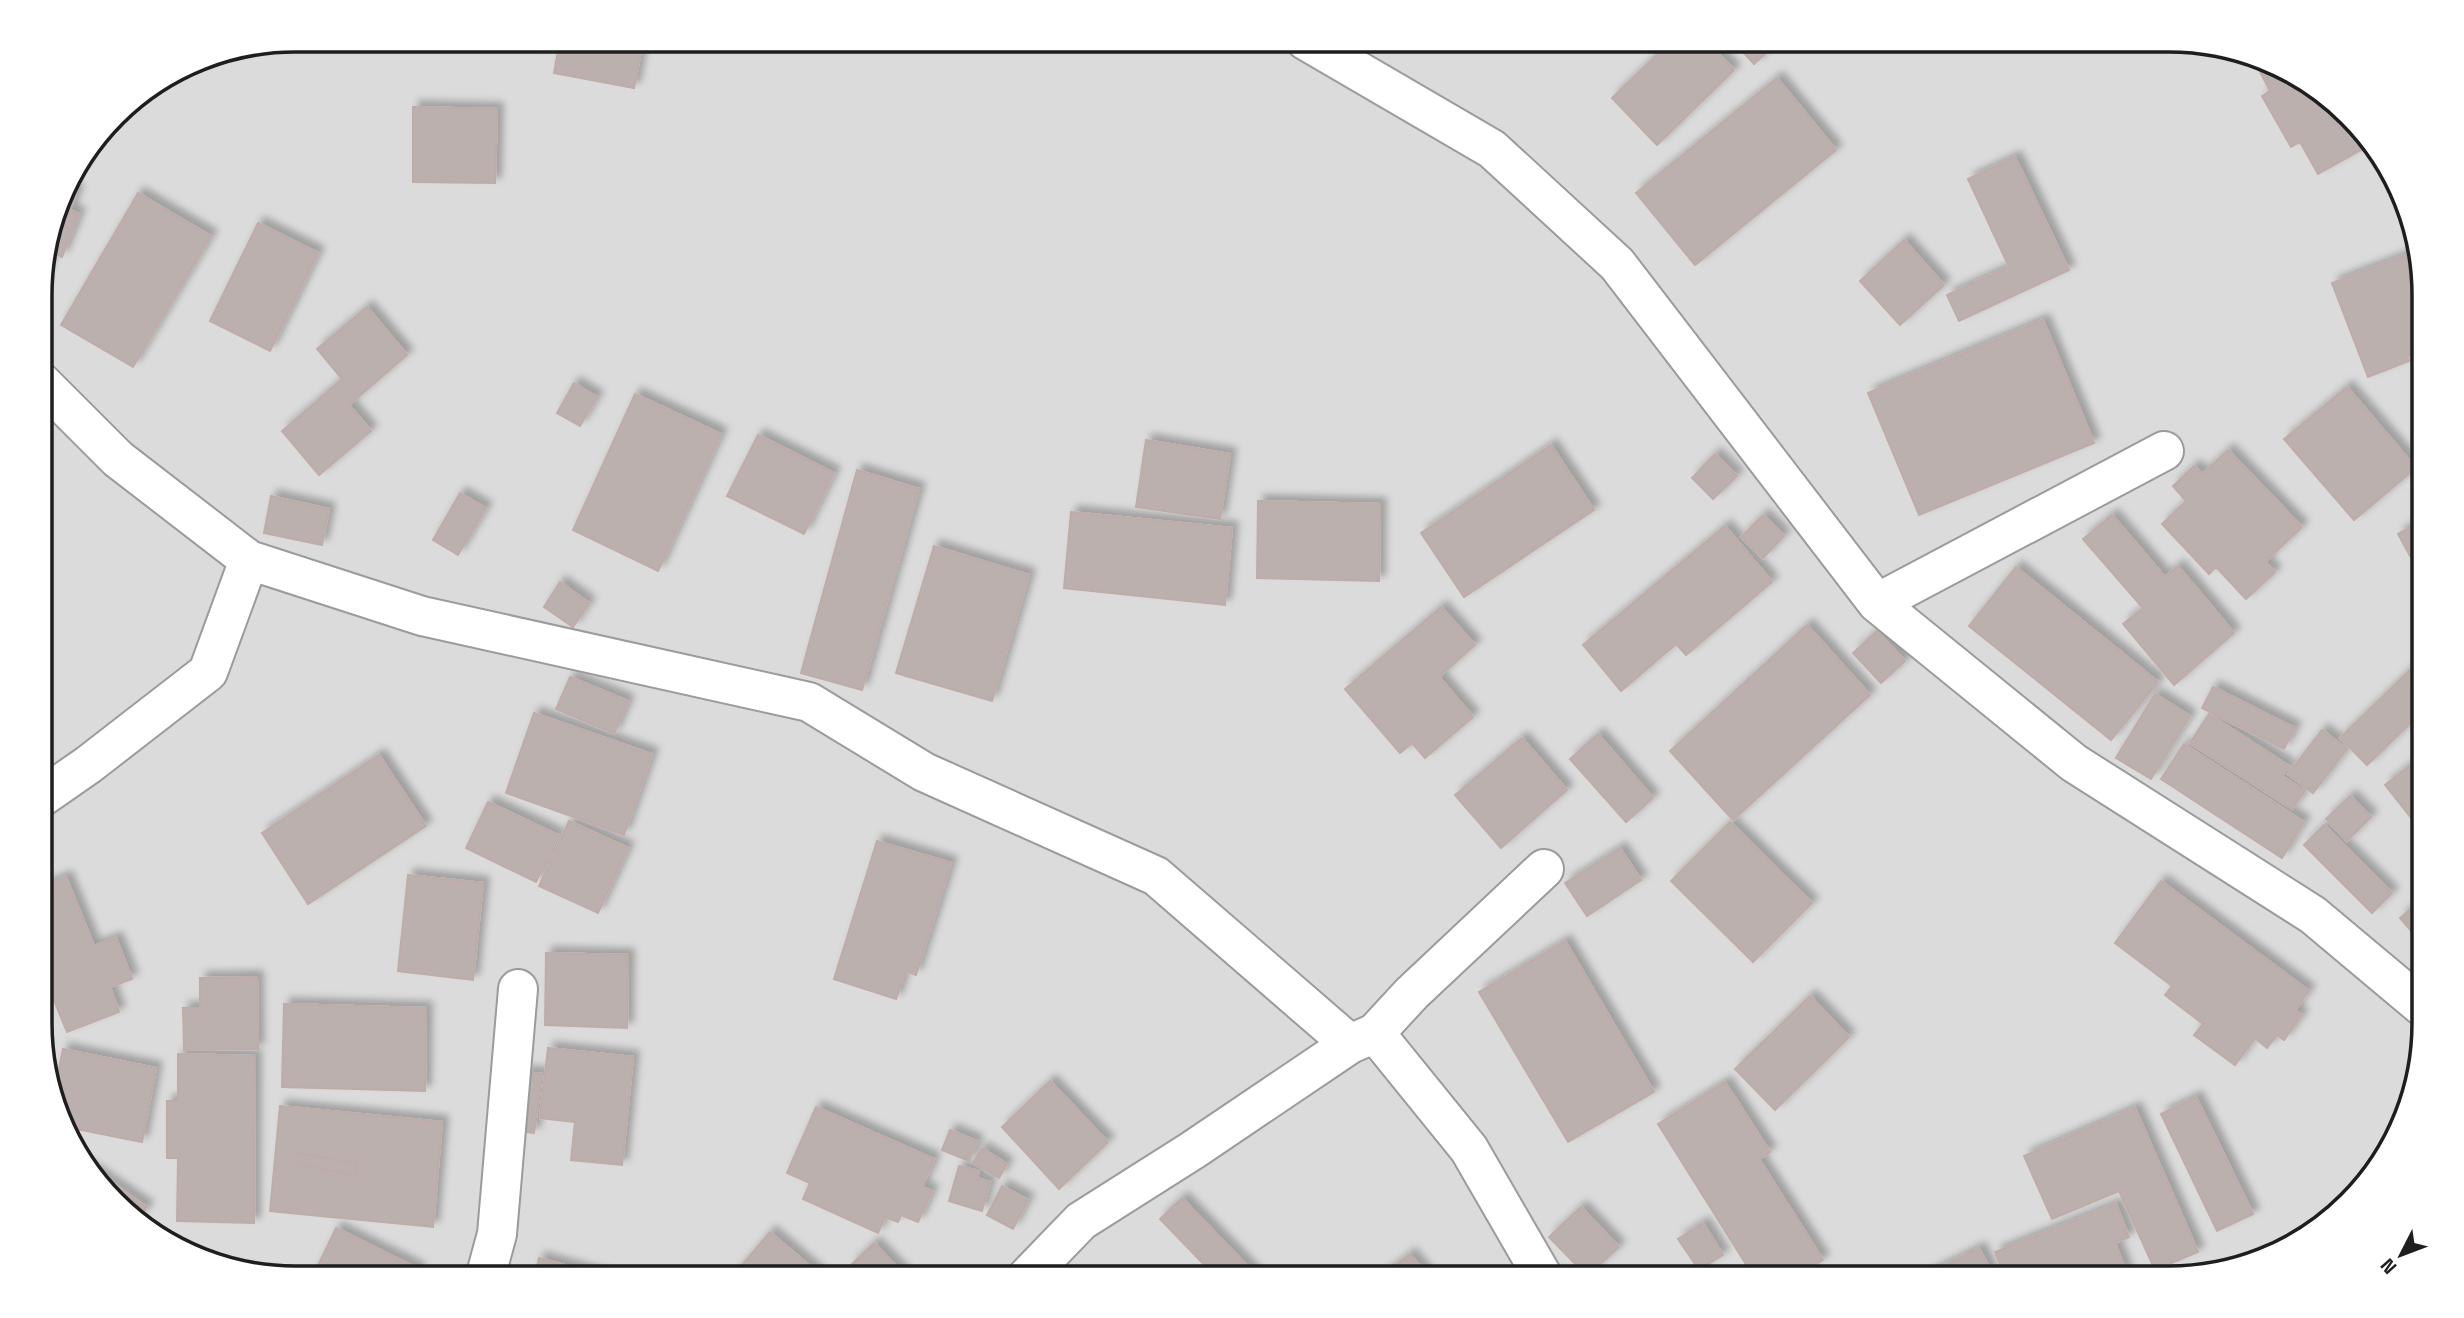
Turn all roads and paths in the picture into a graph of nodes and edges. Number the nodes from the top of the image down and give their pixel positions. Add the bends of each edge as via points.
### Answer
1 (1326, 52) edge
2 (53, 394) edge
3 (2164, 451) dead end
4 (248, 560) junction
5 (1877, 603) junction
6 (52, 790) edge
7 (1544, 869) dead end
8 (518, 989) dead end
9 (2412, 998) edge
10 (1362, 1038) junction
11 (1536, 1265) edge
12 (488, 1266) edge
13 (1038, 1266) edge

1 - 5 street via 1492,149 1617,264
2 - 4 street via 118,459
3 - 5 street
4 - 6 street via 208,672
4 - 10 street via 422,615 809,702 924,772 1156,876
5 - 9 street via 2074,763 2313,915
7 - 10 street
8 - 12 street via 497,1234
10 - 11 street via 1469,1149
10 - 13 street via 1081,1221

